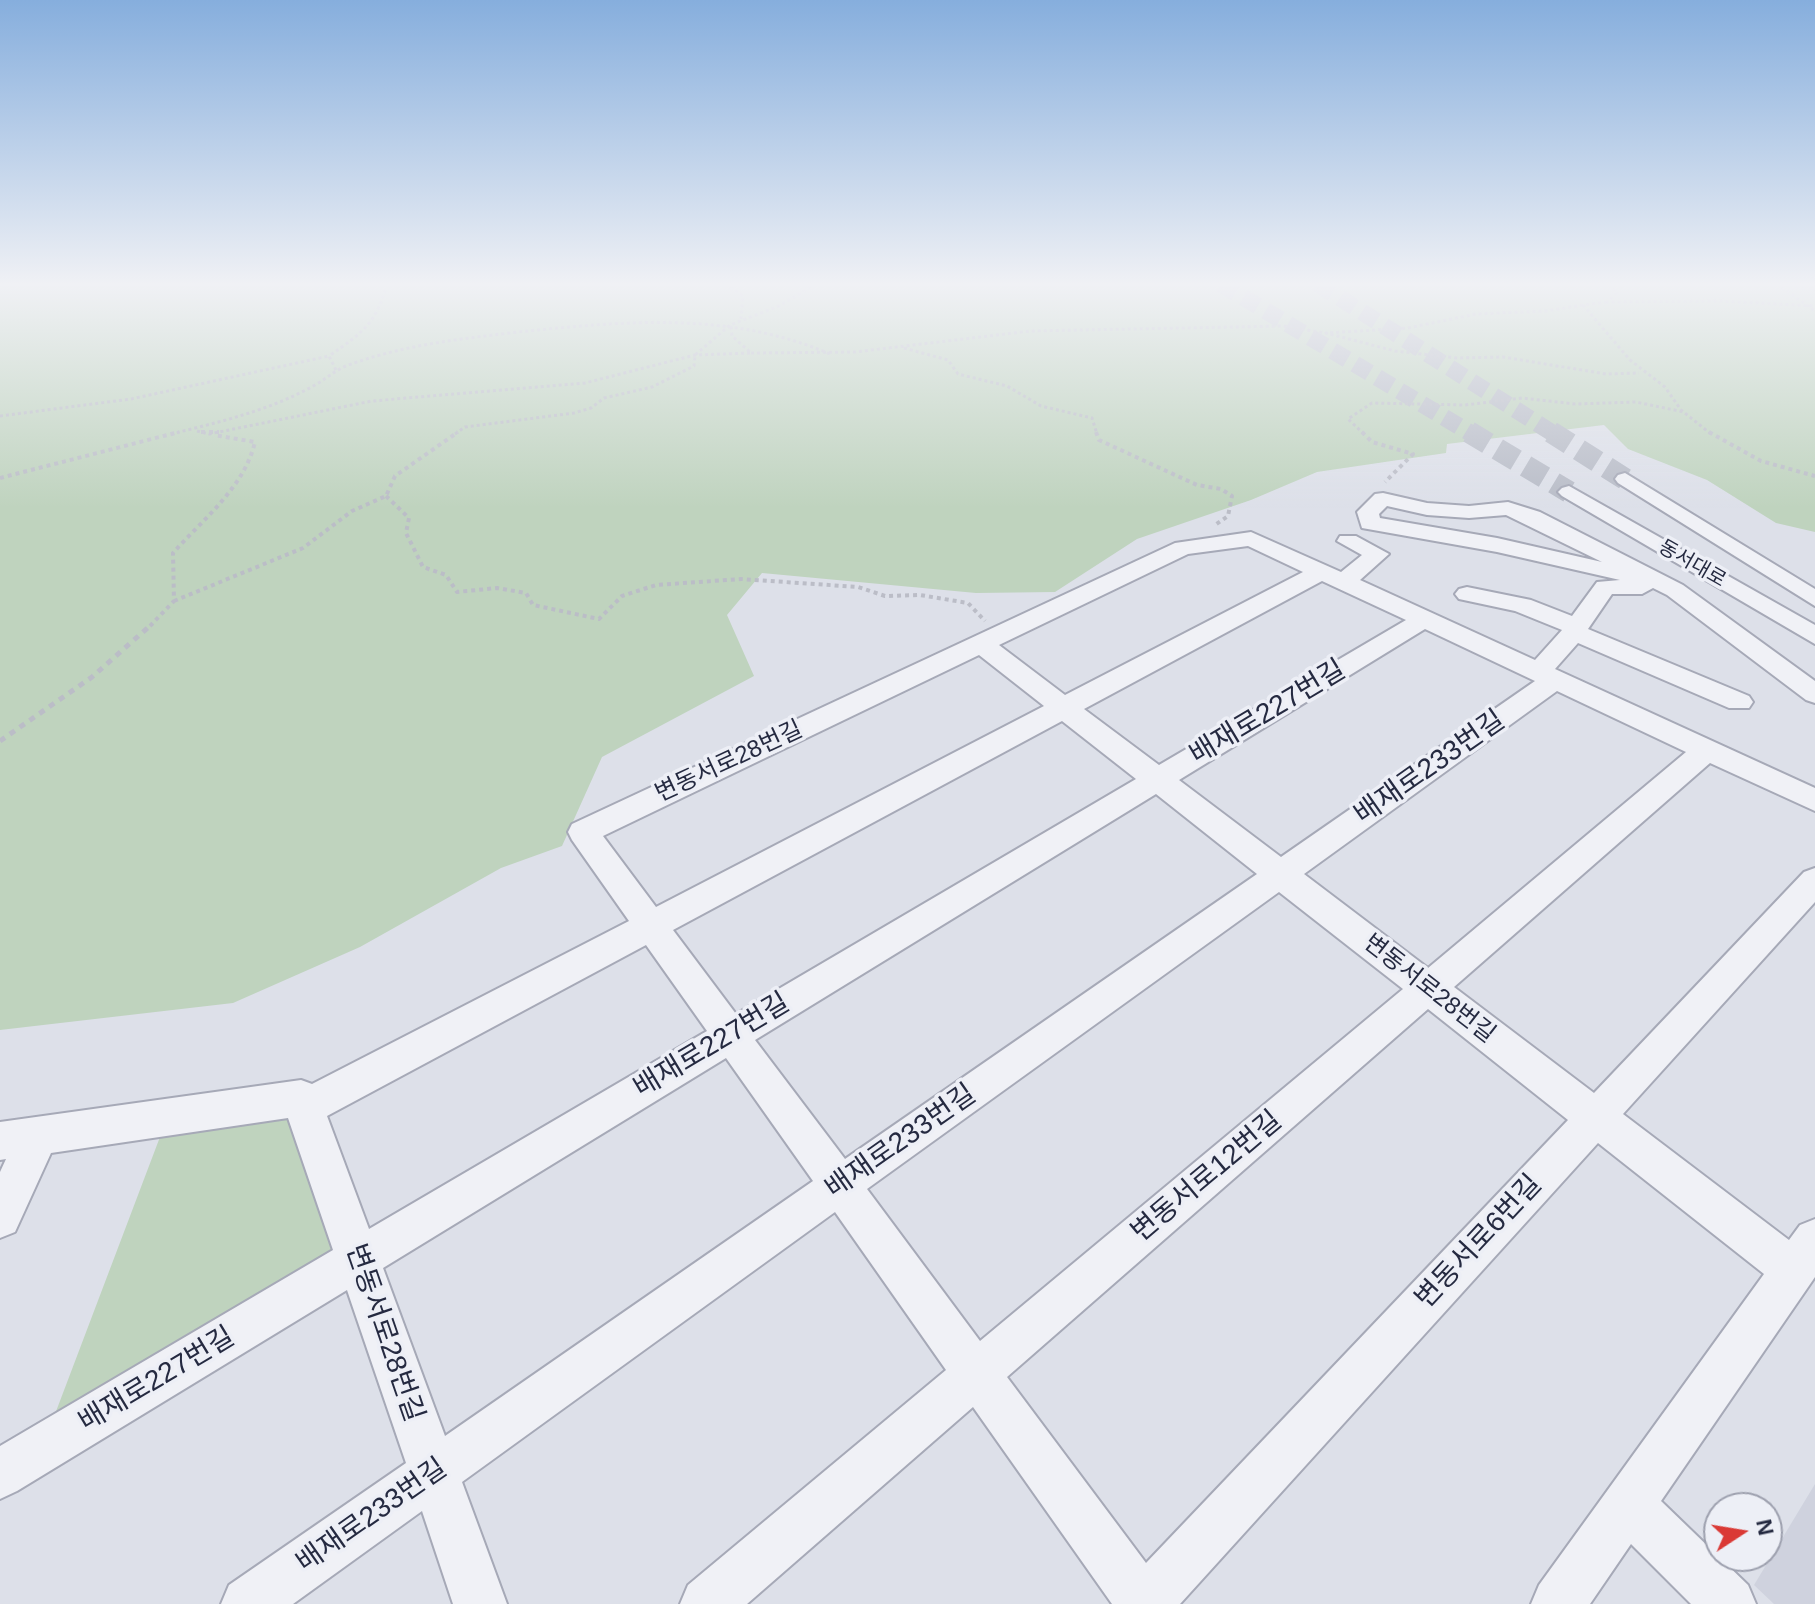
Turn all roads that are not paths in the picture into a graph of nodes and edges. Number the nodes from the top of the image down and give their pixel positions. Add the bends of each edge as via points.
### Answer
1 (1625, 479) tunnel mouth
2 (1569, 492) tunnel mouth
3 (1348, 541) dead end
4 (1332, 577) junction
5 (1670, 588) junction
6 (1467, 594) dead end
7 (1815, 599) edge
8 (1425, 619) junction
9 (1575, 630) junction
10 (1815, 636) edge
11 (991, 639) junction
12 (1546, 676) junction
13 (1815, 694) edge
14 (1739, 702) dead end
15 (1064, 708) junction
16 (1707, 750) junction
17 (1157, 780) junction
18 (1815, 800) edge
19 (1280, 874) junction
20 (1815, 881) edge
21 (651, 925) junction
22 (1428, 988) junction
23 (731, 1035) junction
24 (305, 1108) junction
25 (1595, 1117) junction
26 (19, 1139) edge
27 (840, 1185) junction
28 (0, 1217) edge
29 (1804, 1255) edge
30 (358, 1259) junction
31 (977, 1373) junction
32 (433, 1472) junction
33 (0, 1474) edge
34 (1628, 1505) junction
35 (248, 1604) edge
36 (480, 1604) edge
37 (707, 1604) edge
38 (1144, 1604) edge
39 (1558, 1604) edge
40 (1729, 1604) edge

1 - 7 street, 동서대로
2 - 10 street, 동서대로
3 - 4 street via 1378,554
4 - 8 street, 변동서로28번길
4 - 11 street, 변동서로28번길 via 1251,539 1183,548
4 - 15 street
5 - 5 street via 1497,545 1370,523 1368,512 1383,499 1427,509 1508,508 1590,544
5 - 9 street, 배재로233번길 via 1605,587
5 - 13 street
6 - 9 street via 1522,605
8 - 12 street, 변동서로28번길
8 - 17 street, 배재로227번길
9 - 12 street, 배재로233번길
9 - 14 street
11 - 15 street, 변동서로28번길
11 - 21 street, 변동서로28번길 via 583,832
12 - 16 street, 변동서로28번길
12 - 19 street, 배재로233번길
15 - 17 street, 변동서로28번길
15 - 21 street
16 - 18 street, 변동서로28번길
16 - 22 street, 변동서로12번길
17 - 19 street, 변동서로28번길
17 - 23 street, 배재로227번길
19 - 22 street, 변동서로28번길
19 - 27 street, 배재로233번길
20 - 25 street, 변동서로6번길
21 - 23 street, 변동서로28번길
21 - 24 street
22 - 25 street, 변동서로28번길
22 - 31 street, 변동서로12번길
23 - 27 street, 변동서로28번길
23 - 30 street, 배재로227번길
24 - 26 street via 301,1098
24 - 30 street, 변동서로28번길
25 - 29 street, 변동서로28번길
25 - 38 street, 변동서로6번길
26 - 28 street
27 - 31 street, 변동서로28번길
27 - 32 street, 배재로233번길
29 - 34 street
30 - 32 street, 변동서로28번길
30 - 33 street, 배재로227번길
31 - 37 street, 변동서로12번길
31 - 38 street, 변동서로28번길
32 - 35 street, 배재로233번길
32 - 36 street, 변동서로28번길
34 - 39 street
34 - 40 street

